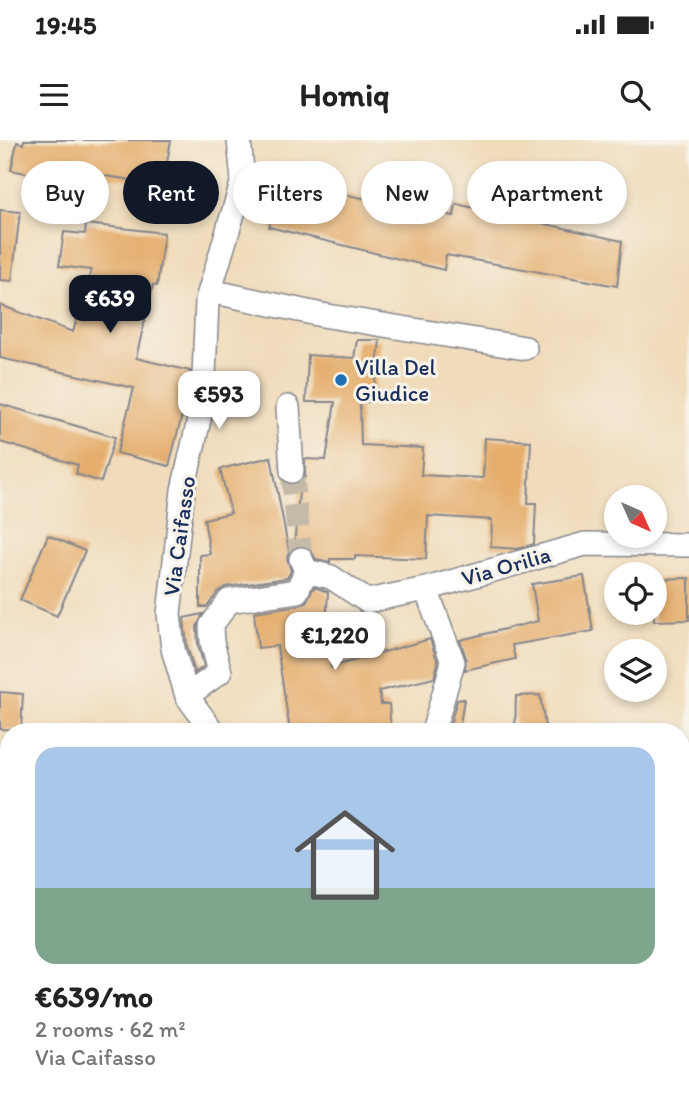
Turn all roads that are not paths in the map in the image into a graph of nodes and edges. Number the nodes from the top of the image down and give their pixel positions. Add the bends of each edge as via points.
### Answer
1 (239, 140) edge
2 (210, 290) junction
3 (525, 348) dead end
4 (288, 407) dead end
5 (292, 471) tunnel mouth
6 (689, 545) edge
7 (426, 589) junction
8 (187, 696) junction
9 (206, 723) edge
10 (436, 723) edge

1 - 2 street, Via Caifasso via 243,180
2 - 3 street via 322,315
2 - 8 street, Via Caifasso via 203,402 183,490 169,614 173,649
4 - 5 street
6 - 7 street, Via Orilia via 585,544
7 - 8 street, Via Orilia via 367,601 303,565 297,591 229,601 211,626 220,672
7 - 10 street via 453,662
8 - 9 street, Via Caifasso

